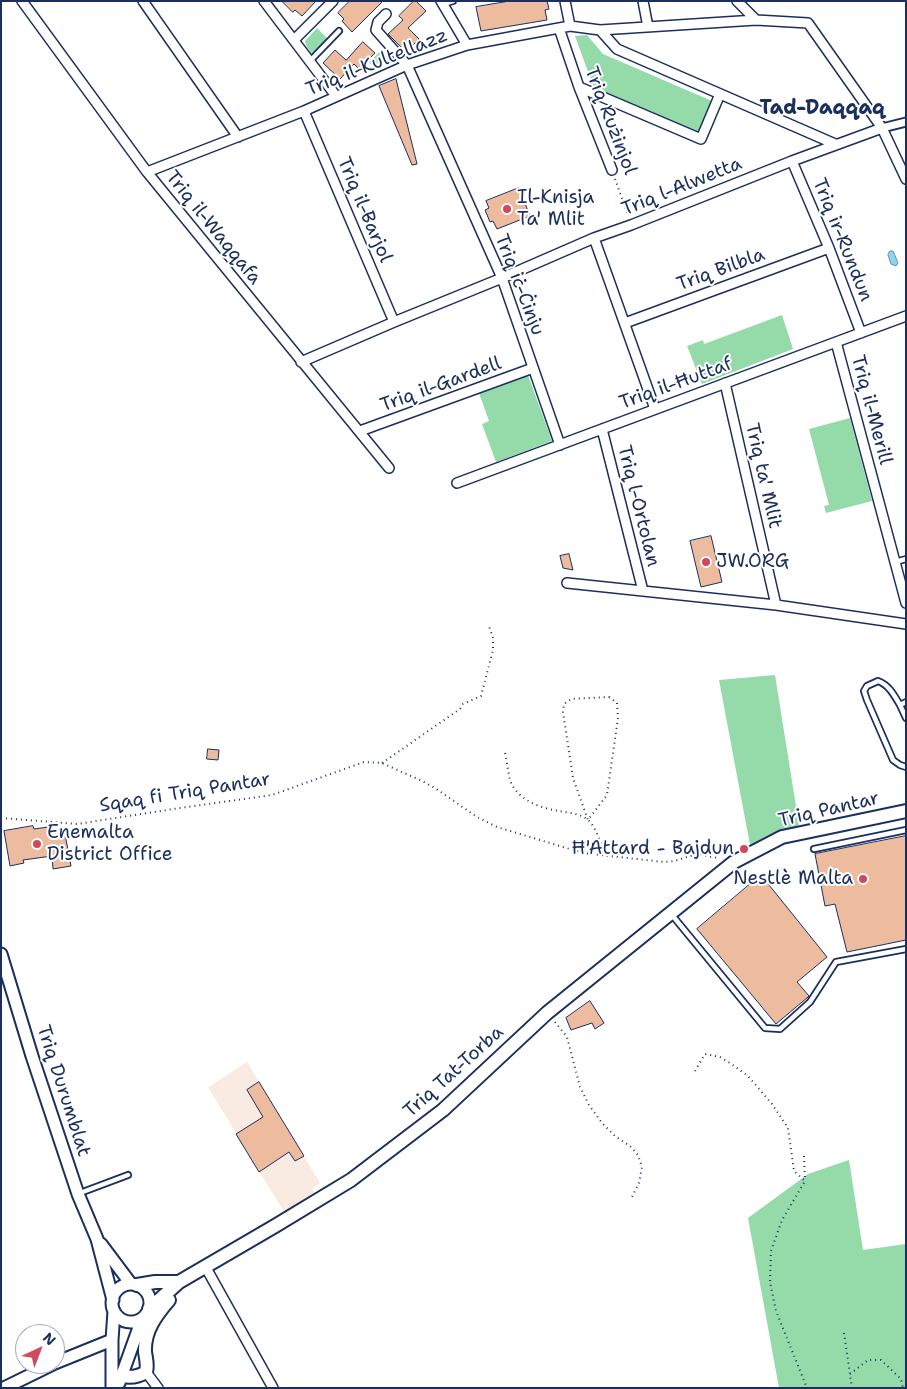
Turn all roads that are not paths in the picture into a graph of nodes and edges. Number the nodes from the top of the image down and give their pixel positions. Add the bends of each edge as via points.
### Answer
1 (22, 1) edge
2 (142, 1) edge
3 (332, 1) edge
4 (453, 1) edge
5 (565, 1) edge
6 (643, 1) edge
7 (737, 1) edge
8 (266, 2) edge
9 (441, 3) edge
10 (386, 14) dead end
11 (756, 20) junction
12 (570, 26) junction
13 (648, 27) junction
14 (559, 28) junction
15 (600, 30) junction
16 (339, 31) dead end
17 (294, 40) junction
18 (467, 45) junction
19 (310, 61) junction
20 (407, 65) junction
21 (578, 87) junction
22 (720, 94) junction
23 (336, 96) junction
24 (304, 110) junction
25 (906, 122) edge
26 (882, 128) junction
27 (238, 137) junction
28 (835, 144) junction
29 (792, 160) junction
30 (612, 170) road end
31 (147, 172) junction
32 (906, 179) edge
33 (594, 238) junction
34 (829, 248) junction
35 (502, 278) junction
36 (906, 316) edge
37 (394, 322) junction
38 (625, 323) junction
39 (860, 333) junction
40 (836, 342) junction
41 (302, 362) junction
42 (534, 368) junction
43 (725, 383) junction
44 (655, 409) junction
45 (602, 429) junction
46 (360, 431) junction
47 (560, 444) junction
48 (388, 468) dead end
49 (457, 483) dead end
50 (906, 559) edge
51 (895, 562) junction
52 (567, 583) dead end
53 (643, 591) junction
54 (906, 603) edge
55 (776, 605) junction
56 (906, 624) edge
57 (906, 702) edge
58 (900, 705) junction
59 (906, 718) edge
60 (906, 767) edge
61 (906, 811) edge
62 (906, 830) edge
63 (814, 849) dead end
64 (734, 862) joint
65 (671, 913) junction
66 (906, 948) edge
67 (1, 954) edge
68 (128, 1175) dead end
69 (78, 1194) junction
70 (97, 1238) junction
71 (205, 1266) junction
72 (184, 1279) junction
73 (134, 1285) junction
74 (113, 1306) junction
75 (146, 1314) junction
76 (112, 1340) junction
77 (65, 1359) edge
78 (146, 1372) junction
79 (34, 1374) edge
80 (122, 1376) junction
81 (9, 1387) edge
82 (112, 1388) edge
83 (117, 1388) edge
84 (158, 1388) edge
85 (274, 1388) edge

1 - 31 street, Triq il-Waqqafa
2 - 27 street
3 - 17 street
4 - 9 lane
5 - 12 street
6 - 13 street
7 - 11 street
8 - 17 street
9 - 18 street
10 - 20 street, Triq iċ-Ċinju via 378,22 376,30
11 - 13 street, Triq il-Kultellazz
11 - 26 street, Triq il-Kultellazz via 808,23
12 - 14 street, Triq il-Kultellazz
12 - 15 street, Triq il-Kultellazz
13 - 15 street, Triq il-Kultellazz
14 - 18 street, Triq il-Kultellazz
14 - 21 street, Triq Rużinjol
15 - 22 street via 617,49
16 - 19 lane
17 - 19 street
18 - 20 street, Triq il-Kultellazz
19 - 23 street
20 - 23 street, Triq il-Kultellazz
20 - 35 street, Triq iċ-Ċinju
21 - 22 street via 701,138
21 - 30 street, Triq Rużinjol
22 - 28 street
23 - 24 street, Triq il-Kultellazz
24 - 27 street, Triq il-Kultellazz
24 - 37 street, Triq il-Barjol
25 - 26 street
26 - 28 street, Triq l-Alwetta
26 - 32 street
27 - 31 street, Triq il-Kultellazz
28 - 29 street, Triq l-Alwetta
29 - 33 street, Triq l-Alwetta
29 - 34 street, Triq ir-Rundun
31 - 41 street, Triq il-Waqqafa
33 - 35 street, Triq l-Alwetta
33 - 38 street
34 - 38 street, Triq Bilbla
34 - 39 street, Triq ir-Rundun
35 - 37 street, Triq l-Alwetta
35 - 42 street, Triq iċ-Ċinju
36 - 39 street, Triq il-Ħuttaf
37 - 41 street, Triq l-Alwetta
38 - 44 street
39 - 40 street, Triq il-Ħuttaf
40 - 43 street, Triq il-Ħuttaf
40 - 51 street, Triq il-Merill
41 - 46 street, Triq il-Waqqafa
42 - 46 street, Triq il-Gardell
42 - 47 street, Triq iċ-Ċinju
43 - 44 street, Triq il-Ħuttaf
43 - 55 street, Triq ta' Mlit
44 - 45 street, Triq il-Ħuttaf
45 - 47 street, Triq il-Ħuttaf
45 - 53 street, Triq l-Ortolan
46 - 48 street, Triq il-Waqqafa
47 - 49 street, Triq il-Ħuttaf
50 - 51 lane
51 - 54 street, Triq il-Merill
52 - 53 street
53 - 55 street
55 - 56 street
57 - 58 lane
58 - 59 lane
58 - 60 lane via 884,683 878,681 867,686 864,692 893,760
61 - 64 main road, Triq Pantar via 782,837
62 - 63 lane
64 - 65 main road, Triq Tat-Torba
65 - 66 lane via 765,1028 780,1029 810,1002 836,962
65 - 71 main road, Triq Tat-Torba via 547,1013 443,1110 398,1145 351,1180
67 - 69 street, Triq Durumblat
68 - 69 lane
69 - 70 street, Triq Durumblat
70 - 73 street, Triq Durumblat
70 - 74 street, Triq Durumblat
71 - 72 main road, Triq Tat-Torba
71 - 85 street
72 - 73 main road
72 - 75 main road, Triq Tat-Torba
72 - 78 main road via 150,1326 146,1337
73 - 74 street via 117,1290
73 - 75 street via 149,1296
74 - 75 street via 118,1317 130,1322 136,1322
74 - 76 street, Triq Durumblat
75 - 80 street
76 - 77 street
76 - 82 street, Triq Durumblat
78 - 80 main road via 130,1378
78 - 84 street
79 - 81 street
80 - 83 street

